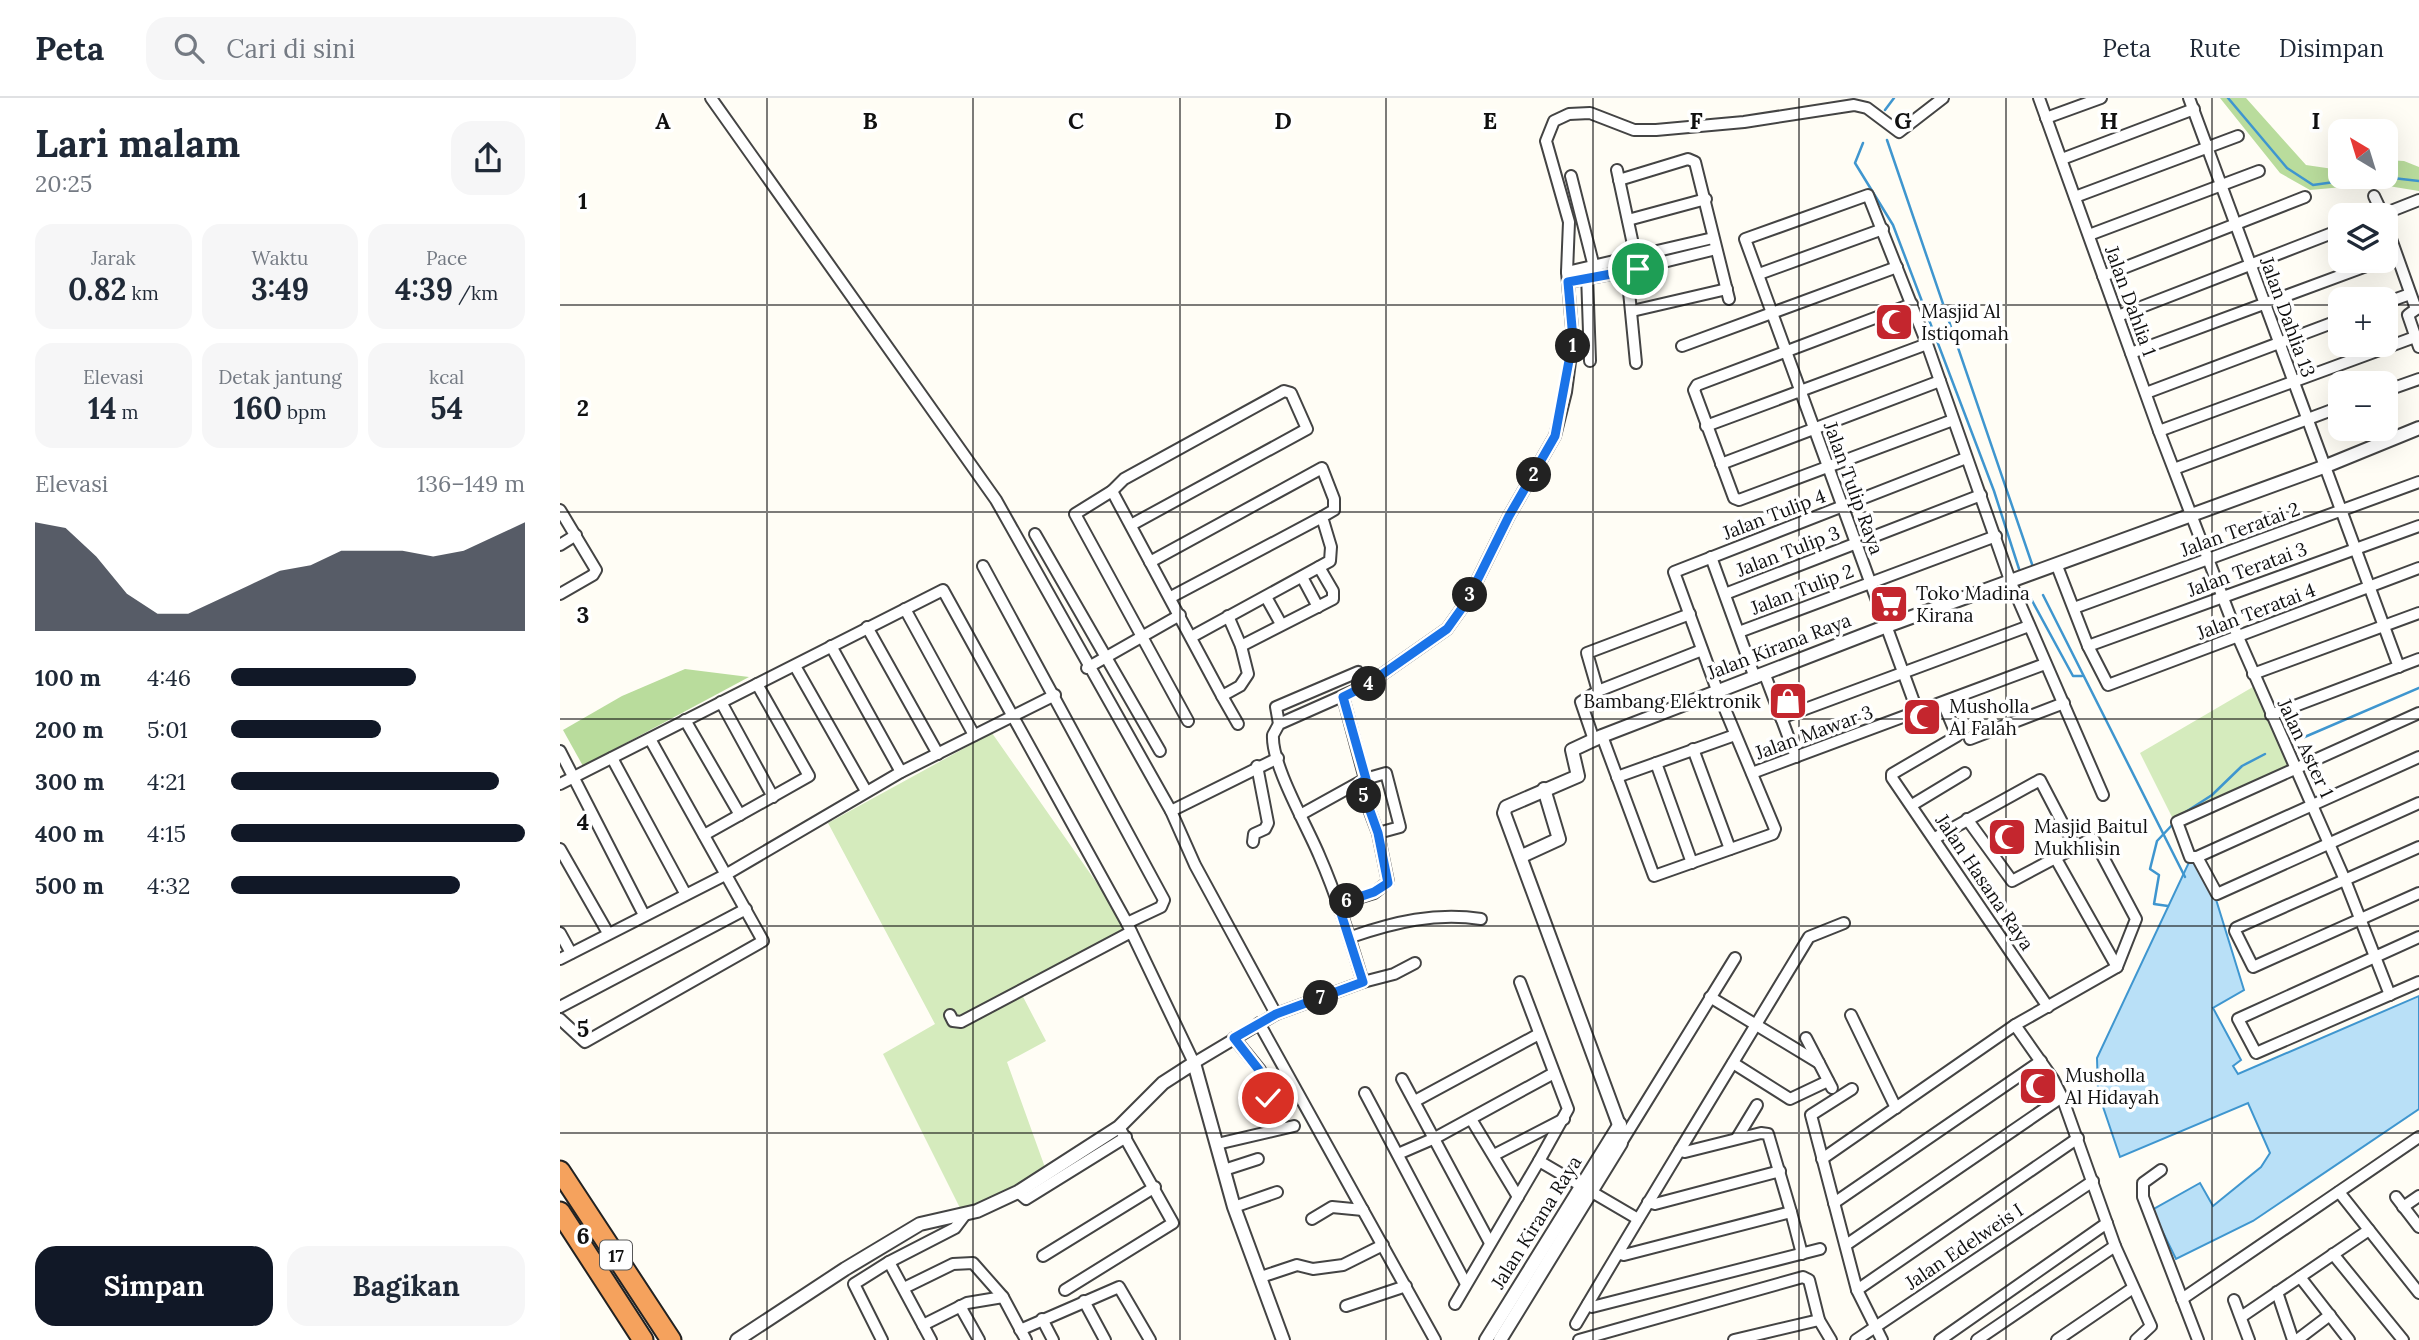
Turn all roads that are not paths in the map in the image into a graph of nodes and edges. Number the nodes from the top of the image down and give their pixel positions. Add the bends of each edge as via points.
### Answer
1 (711, 98) edge
2 (1943, 98) edge
3 (2039, 98) edge
4 (2101, 98) edge
5 (2192, 103) edge
6 (2046, 118) junction
7 (2238, 136) dead end
8 (2209, 147) junction
9 (2062, 159) junction
10 (2259, 171) dead end
11 (1571, 176) dead end
12 (2223, 185) junction
13 (2374, 196) dead end
14 (2075, 197) junction
15 (2305, 197) dead end
16 (1706, 199) junction
17 (2419, 200) edge
18 (2377, 203) edge
19 (2398, 209) edge
20 (1628, 220) junction
21 (2235, 226) junction
22 (1883, 229) junction
23 (2328, 234) edge
24 (2089, 235) junction
25 (1715, 244) junction
26 (1637, 257) junction
27 (2249, 264) junction
28 (1897, 267) junction
29 (1633, 270) junction
30 (1589, 271) junction
31 (2398, 272) edge
32 (2348, 273) edge
33 (1759, 274) junction
34 (2103, 276) junction
35 (1567, 277) junction
36 (2410, 295) junction
37 (2398, 299) edge
38 (1912, 304) junction
39 (2264, 304) junction
40 (2414, 310) edge
41 (1632, 311) junction
42 (1772, 313) junction
43 (2118, 316) junction
44 (2328, 324) edge
45 (2278, 342) junction
46 (2417, 342) edge
47 (1927, 344) junction
48 (1682, 346) dead end
49 (1785, 351) junction
50 (2132, 353) junction
51 (1590, 361) dead end
52 (1636, 363) dead end
53 (2419, 379) edge
54 (1940, 381) junction
55 (2293, 381) junction
56 (2398, 386) edge
57 (1799, 390) junction
58 (2146, 393) junction
59 (2328, 411) edge
60 (2307, 419) junction
61 (1953, 420) junction
62 (1706, 426) junction
63 (1813, 428) junction
64 (2419, 428) edge
65 (2159, 431) junction
66 (1966, 458) junction
67 (1721, 464) junction
68 (2326, 466) junction
69 (1826, 467) junction
70 (2174, 470) junction
71 (2419, 482) edge
72 (1112, 491) junction
73 (1981, 495) junction
74 (1840, 506) junction
75 (560, 509) edge
76 (2341, 510) junction
77 (2192, 516) junction
78 (1322, 517) junction
79 (1132, 525) junction
80 (2419, 526) edge
81 (1035, 534) dead end
82 (576, 535) junction
83 (1996, 536) junction
84 (1855, 544) junction
85 (560, 545) edge
86 (2355, 549) junction
87 (1711, 557) junction
88 (2209, 559) junction
89 (1150, 562) junction
90 (983, 566) dead end
91 (2057, 566) junction
92 (1319, 567) junction
93 (2419, 568) edge
94 (1302, 578) junction
95 (2017, 580) junction
96 (1869, 583) junction
97 (2369, 586) junction
98 (560, 594) edge
99 (1725, 594) junction
100 (2223, 595) junction
101 (1171, 597) junction
102 (1266, 597) junction
103 (1318, 607) junction
104 (2074, 608) junction
105 (905, 609) junction
106 (1690, 614) junction
107 (2419, 614) edge
108 (1180, 615) junction
109 (1228, 616) junction
110 (1281, 624) junction
111 (1887, 626) junction
112 (2029, 626) junction
113 (2384, 626) junction
114 (867, 627) junction
115 (1739, 632) junction
116 (1193, 636) junction
117 (2238, 637) junction
118 (1143, 638) junction
119 (831, 646) junction
120 (1241, 646) junction
121 (2088, 646) junction
122 (1702, 650) junction
123 (1105, 659) junction
124 (2419, 659) edge
125 (2045, 664) junction
126 (795, 666) junction
127 (2399, 667) junction
128 (1087, 668) junction
129 (1904, 672) junction
130 (2253, 674) junction
131 (1760, 676) junction
132 (757, 684) junction
133 (1367, 685) junction
134 (1315, 689) junction
135 (1717, 690) junction
136 (1598, 691) junction
137 (1055, 695) junction
138 (1222, 696) junction
139 (1343, 697) junction
140 (720, 702) junction
141 (1943, 702) junction
142 (2063, 703) junction
143 (1322, 707) junction
144 (1917, 713) junction
145 (2419, 713) edge
146 (2271, 715) junction
147 (1013, 716) junction
148 (1781, 718) junction
149 (685, 720) junction
150 (1188, 721) dead end
151 (1238, 724) dead end
152 (1279, 724) junction
153 (974, 735) junction
154 (1735, 735) junction
155 (1598, 738) junction
156 (650, 739) junction
157 (1970, 739) dead end
158 (1693, 749) junction
159 (560, 751) edge
160 (1160, 751) dead end
161 (937, 754) junction
162 (1796, 757) junction
163 (2419, 757) edge
164 (612, 758) junction
165 (1278, 758) junction
166 (1656, 763) junction
167 (1257, 766) junction
168 (2295, 767) junction
169 (901, 772) junction
170 (1752, 773) junction
171 (1965, 773) dead end
172 (576, 776) junction
173 (1617, 777) junction
174 (1363, 781) junction
175 (560, 785) edge
176 (1544, 789) junction
177 (866, 791) junction
178 (2103, 795) dead end
179 (773, 797) junction
180 (2312, 802) junction
181 (2419, 803) edge
182 (1912, 805) junction
183 (1171, 811) junction
184 (1300, 815) junction
185 (740, 816) junction
186 (1967, 819) junction
187 (1378, 833) junction
188 (704, 835) junction
189 (1934, 838) junction
190 (1252, 842) dead end
191 (2329, 842) junction
192 (2075, 847) junction
193 (2419, 847) edge
194 (560, 849) edge
195 (1730, 849) junction
196 (1522, 856) junction
197 (2197, 857) junction
198 (2056, 859) junction
199 (1692, 863) junction
200 (727, 874) junction
201 (2345, 880) junction
202 (685, 893) junction
203 (2419, 893) edge
204 (1338, 904) junction
205 (746, 909) junction
206 (644, 915) junction
207 (1481, 919) dead end
208 (2360, 919) junction
209 (1844, 923) dead end
210 (1129, 928) junction
211 (560, 933) edge
212 (608, 933) junction
213 (1351, 937) junction
214 (2419, 937) edge
215 (565, 956) edge
216 (2375, 956) junction
217 (1735, 958) dead end
218 (1415, 963) dead end
219 (2117, 967) junction
220 (1363, 982) junction
221 (1520, 982) dead end
222 (2419, 982) edge
223 (2390, 995) junction
224 (1710, 997) junction
225 (560, 1007) edge
226 (2048, 1007) junction
227 (1276, 1014) junction
228 (950, 1015) dead end
229 (1851, 1015) dead end
230 (560, 1019) edge
231 (1259, 1023) junction
232 (1756, 1025) junction
233 (2015, 1025) junction
234 (1539, 1034) junction
235 (1234, 1038) junction
236 (1806, 1038) dead end
237 (2041, 1062) junction
238 (1194, 1063) junction
239 (1733, 1063) junction
240 (1819, 1063) junction
241 (1554, 1073) junction
242 (1402, 1079) dead end
243 (1852, 1089) dead end
244 (1365, 1093) dead end
245 (2062, 1097) junction
246 (1268, 1098) dead end
247 (1415, 1101) junction
248 (1757, 1105) dead end
249 (1896, 1108) junction
250 (1471, 1119) junction
251 (1564, 1119) junction
252 (1620, 1124) junction
253 (1746, 1124) junction
254 (1294, 1126) dead end
255 (1122, 1132) junction
256 (1761, 1133) junction
257 (2419, 1137) edge
258 (1435, 1138) junction
259 (1737, 1138) junction
260 (2078, 1138) junction
261 (1620, 1143) junction
262 (1217, 1144) junction
263 (1680, 1150) junction
264 (1398, 1154) junction
265 (1494, 1155) junction
266 (1258, 1158) dead end
267 (1822, 1159) junction
268 (1539, 1161) junction
269 (1224, 1170) junction
270 (2161, 1170) dead end
271 (560, 1171) edge
272 (1780, 1171) junction
273 (2093, 1181) junction
274 (1155, 1187) junction
275 (1587, 1188) junction
276 (1277, 1192) dead end
277 (2339, 1192) junction
278 (2419, 1196) edge
279 (1518, 1197) junction
280 (1648, 1202) junction
281 (1835, 1203) junction
282 (1234, 1207) junction
283 (1363, 1210) junction
284 (560, 1212) edge
285 (1791, 1212) junction
286 (964, 1216) junction
287 (1312, 1219) dead end
288 (1638, 1219) junction
289 (2107, 1223) junction
290 (2419, 1227) edge
291 (2369, 1230) junction
292 (1490, 1243) junction
293 (1383, 1245) junction
294 (1846, 1245) junction
295 (2115, 1246) junction
296 (1820, 1249) dead end
297 (1618, 1253) junction
298 (1802, 1254) junction
299 (2333, 1254) junction
300 (1043, 1256) dead end
301 (889, 1262) junction
302 (1261, 1277) junction
303 (2300, 1277) junction
304 (1466, 1284) junction
305 (1406, 1286) junction
306 (904, 1288) junction
307 (2133, 1288) junction
308 (1065, 1290) dead end
309 (1857, 1290) junction
310 (2277, 1292) junction
311 (2419, 1293) edge
312 (1003, 1297) junction
313 (2182, 1299) junction
314 (2234, 1300) dead end
315 (1084, 1301) junction
316 (1455, 1304) dead end
317 (1588, 1304) junction
318 (960, 1306) junction
319 (1346, 1306) dead end
320 (2330, 1315) junction
321 (2241, 1317) junction
322 (1042, 1319) junction
323 (1819, 1320) junction
324 (1576, 1324) dead end
325 (923, 1325) junction
326 (1874, 1327) junction
327 (1023, 1335) edge
328 (643, 1340) edge
329 (671, 1340) edge
330 (737, 1340) edge
331 (882, 1340) edge
332 (931, 1340) edge
333 (979, 1340) edge
334 (1054, 1340) edge
335 (1105, 1340) edge
336 (1150, 1340) edge
337 (1283, 1340) edge
338 (1435, 1340) edge
339 (1486, 1340) edge
340 (1500, 1340) edge
341 (1579, 1340) edge
342 (1734, 1340) edge
343 (1831, 1340) edge
344 (1856, 1340) edge
345 (1882, 1340) edge
346 (1940, 1340) edge
347 (1977, 1340) edge
348 (2057, 1340) edge
349 (2136, 1340) edge
350 (2198, 1340) edge
351 (2249, 1340) edge
352 (2295, 1340) edge
353 (2349, 1340) edge
354 (2403, 1340) edge

1 - 128 street via 996,500
2 - 35 street via 1903,131 1894,130 1867,108 1848,105 1656,130 1634,130 1590,113 1569,114 1554,121 1546,141 1569,222
3 - 6 street, Jalan Dahlia 1
4 - 6 street
5 - 8 street, Jalan Dahlia 13
5 - 9 street
6 - 9 street, Jalan Dahlia 1
7 - 8 street
8 - 12 street, Jalan Dahlia 13
8 - 14 street
9 - 14 street, Jalan Dahlia 1
10 - 12 street
11 - 30 street
12 - 21 street, Jalan Dahlia 13
12 - 24 street
13 - 18 street
14 - 24 street, Jalan Dahlia 1
15 - 21 street
16 - 20 street
16 - 20 street via 1693,159 1618,175
16 - 25 street
17 - 19 street
20 - 26 street
21 - 27 street, Jalan Dahlia 13
21 - 34 street
22 - 28 street
22 - 33 street
22 - 33 street, Jalan Tulip Raya via 1868,194 1745,239
23 - 27 street
24 - 34 street, Jalan Dahlia 1
25 - 26 street
25 - 29 street
25 - 41 street via 1728,294
26 - 29 street
26 - 30 street
27 - 39 street, Jalan Dahlia 13
27 - 43 street
28 - 38 street
28 - 42 street
29 - 30 street
29 - 41 street
30 - 35 street
30 - 51 street
31 - 36 street
32 - 39 street
33 - 42 street, Jalan Tulip Raya
34 - 43 street, Jalan Dahlia 1
35 - 133 street via 1573,339 1555,436 1456,619
36 - 37 street
36 - 40 street
38 - 47 street
38 - 49 street
39 - 45 street, Jalan Dahlia 13
39 - 50 street
40 - 46 street
41 - 52 street
42 - 48 street
42 - 49 street, Jalan Tulip Raya
43 - 50 street, Jalan Dahlia 1
44 - 45 street
45 - 55 street, Jalan Dahlia 13
45 - 58 street
46 - 55 street
47 - 54 street
47 - 57 street
49 - 57 street, Jalan Tulip Raya
49 - 62 street via 1694,387
50 - 58 street, Jalan Dahlia 1
53 - 56 street
54 - 61 street
54 - 63 street
55 - 60 street, Jalan Dahlia 13
55 - 65 street
57 - 62 street
57 - 63 street, Jalan Tulip Raya
58 - 65 street, Jalan Dahlia 1
59 - 60 street
60 - 68 street, Jalan Dahlia 13
60 - 70 street
61 - 66 street
61 - 69 street
62 - 67 street
63 - 67 street
63 - 69 street, Jalan Tulip Raya
64 - 68 street, Jalan Kirana Raya
65 - 70 street, Jalan Dahlia 1
66 - 73 street
66 - 74 street, Jalan Tulip 4
67 - 69 street via 1734,498 1739,500
68 - 76 street, Jalan Dahlia 13
68 - 77 street, Jalan Kirana Raya
69 - 74 street, Jalan Tulip Raya
70 - 77 street, Jalan Dahlia 1
71 - 76 street, Jalan Teratai 2
72 - 79 street
72 - 79 street via 1124,479 1284,391 1292,396 1307,429
72 - 118 street via 1075,514
73 - 83 street
73 - 84 street, Jalan Tulip 3
74 - 84 street, Jalan Tulip Raya
74 - 87 street, Jalan Tulip 4
75 - 82 street
76 - 86 street, Jalan Dahlia 13
76 - 88 street, Jalan Teratai 2
77 - 88 street, Jalan Aster 1
77 - 91 street, Jalan Kirana Raya
78 - 89 street via 1334,510 1335,503 1322,468
78 - 92 street via 1331,557
78 - 101 street
79 - 89 street
80 - 86 street, Jalan Teratai 3
81 - 123 street
82 - 85 street
82 - 98 street via 595,572
83 - 95 street
83 - 96 street, Jalan Tulip 2
84 - 96 street, Jalan Tulip Raya
84 - 99 street, Jalan Tulip 3
86 - 97 street, Jalan Dahlia 13
86 - 100 street, Jalan Teratai 3
87 - 99 street
87 - 106 street, Jalan Tulip 4 via 1674,572
88 - 100 street, Jalan Aster 1
88 - 104 street, Jalan Teratai 2
89 - 101 street
90 - 137 street
91 - 95 street, Jalan Kirana Raya
91 - 104 street
92 - 94 street
92 - 103 street via 1335,596
93 - 97 street, Jalan Teratai 4
94 - 102 street
94 - 103 street
95 - 111 street, Jalan Kirana Raya
95 - 112 street
96 - 111 street, Jalan Tulip Raya
96 - 115 street, Jalan Tulip 2
97 - 113 street, Jalan Dahlia 13
97 - 117 street, Jalan Teratai 4
99 - 115 street
100 - 117 street, Jalan Aster 1
100 - 121 street, Jalan Teratai 3
101 - 108 street
102 - 109 street
102 - 110 street
103 - 110 street
104 - 121 street
105 - 114 street
105 - 147 street via 943,590
105 - 153 street
106 - 122 street
106 - 136 street via 1589,652 1586,657
107 - 113 street
108 - 116 street
108 - 118 street
109 - 116 street
109 - 120 street
110 - 120 street
111 - 129 street, Jalan Tulip Raya
111 - 131 street, Jalan Kirana Raya
112 - 125 street
112 - 129 street
113 - 127 street, Jalan Dahlia 13
113 - 130 street
114 - 119 street
114 - 161 street
115 - 131 street
116 - 138 street
117 - 121 street, Jalan Teratai 4 via 2108,685
117 - 130 street, Jalan Aster 1
118 - 123 street
118 - 150 street
119 - 126 street
119 - 169 street
120 - 138 street via 1248,670 1245,681
122 - 135 street
122 - 136 street
123 - 128 street
123 - 160 street
124 - 127 street
125 - 141 street, Jalan Mawar 3
125 - 142 street
126 - 132 street
126 - 177 street
127 - 146 street
128 - 183 street
129 - 144 street, Jalan Tulip Raya
129 - 148 street
130 - 146 street, Jalan Aster 1
131 - 135 street, Jalan Kirana Raya
131 - 148 street
132 - 140 street
132 - 179 street via 809,775
133 - 134 street via 1358,672
133 - 139 street
134 - 143 street
134 - 152 street via 1276,707
135 - 154 street
135 - 155 street, Jalan Kirana Raya
136 - 155 street via 1581,702
137 - 147 street
137 - 210 street via 1164,900 1161,907
138 - 151 street
139 - 143 street
139 - 174 street
140 - 149 street
140 - 179 street
141 - 144 street, Jalan Mawar 3
141 - 182 street, Jalan Hasana Raya via 1957,736 1892,774
142 - 157 street
142 - 178 street
143 - 152 street
144 - 162 street, Jalan Mawar 3
145 - 168 street
146 - 168 street, Jalan Aster 1
147 - 153 street
147 - 210 street
148 - 162 street
149 - 156 street
149 - 185 street
152 - 165 street via 1273,738
153 - 161 street
154 - 158 street
154 - 170 street
155 - 173 street
155 - 176 street, Jalan Kirana Raya via 1572,750 1578,776
156 - 164 street
156 - 188 street
158 - 166 street
158 - 195 street
159 - 172 street
161 - 169 street
162 - 170 street, Jalan Mawar 3
163 - 180 street
164 - 172 street
164 - 202 street
165 - 167 street
165 - 184 street
166 - 173 street
166 - 199 street
167 - 183 street
167 - 190 street via 1268,823 1254,834
168 - 180 street, Jalan Aster 1
168 - 197 street via 2177,822 2190,857
169 - 177 street
170 - 195 street via 1775,831
171 - 182 street
172 - 175 street
172 - 206 street
173 - 199 street via 1653,876
174 - 184 street
174 - 187 street
174 - 187 street via 1388,774 1399,827
176 - 196 street via 1559,839
176 - 196 street via 1506,807 1504,813
177 - 200 street
179 - 185 street
180 - 191 street, Jalan Aster 1
180 - 197 street
181 - 191 street
182 - 189 street, Jalan Hasana Raya
183 - 227 street
184 - 204 street
185 - 188 street
186 - 189 street
186 - 192 street via 2041,780
186 - 198 street via 2012,881
187 - 204 street via 1388,883
188 - 200 street
189 - 226 street, Jalan Hasana Raya
191 - 197 street via 2217,894
191 - 201 street, Jalan Aster 1
192 - 198 street
192 - 219 street via 2091,839 2136,919
193 - 201 street
194 - 212 street
195 - 199 street
196 - 252 street
198 - 219 street
200 - 202 street
200 - 205 street
201 - 208 street, Jalan Aster 1
201 - 208 street via 2236,928 2253,967
202 - 206 street
203 - 208 street
204 - 213 street
205 - 225 street
205 - 230 street via 763,941 760,945 585,1042
206 - 212 street
207 - 213 street via 1455,914 1418,918
208 - 216 street, Jalan Aster 1
209 - 232 street via 1809,937
210 - 228 street via 961,1022
210 - 238 street
211 - 215 street
212 - 215 street
213 - 220 street
214 - 216 street
216 - 223 street, Jalan Aster 1
216 - 223 street via 2239,1016 2256,1053
217 - 224 street
218 - 220 street
219 - 226 street
220 - 227 street
221 - 234 street
222 - 223 street
224 - 232 street
224 - 261 street
226 - 233 street
227 - 231 street
229 - 249 street
231 - 235 street
231 - 283 street
232 - 239 street
232 - 240 street
233 - 237 street
233 - 249 street
234 - 241 street
234 - 247 street
235 - 238 street
235 - 246 street via 1259,1070
236 - 240 street
237 - 245 street
237 - 281 street
238 - 255 street via 1163,1083
238 - 262 street
239 - 240 street via 1790,1099 1830,1085
239 - 263 street
241 - 250 street
241 - 251 street via 1567,1107
242 - 247 street
243 - 267 street via 1811,1115
244 - 264 street
245 - 260 street
245 - 294 street
247 - 258 street
248 - 253 street
249 - 267 street
250 - 258 street
250 - 265 street
251 - 265 street
251 - 268 street
252 - 261 street
252 - 275 street, Jalan Kirana Raya
253 - 256 street
253 - 259 street
254 - 262 street
255 - 274 street
255 - 286 street via 1018,1192
256 - 259 street
256 - 272 street via 1770,1138
257 - 277 street
258 - 264 street
258 - 292 street
259 - 263 street
260 - 273 street
260 - 309 street
261 - 275 street, Jalan Kirana Raya
262 - 269 street
263 - 280 street
264 - 304 street
265 - 279 street
266 - 269 street
267 - 281 street
268 - 275 street
268 - 279 street
269 - 282 street
270 - 313 street via 2143,1183 2143,1197
271 - 329 highway, 17
272 - 280 street via 1655,1204
272 - 285 street
273 - 289 street
273 - 326 street, Jalan Edelweis I
274 - 300 street
274 - 308 street via 1172,1225
275 - 288 street
275 - 339 street, Jalan Kirana Raya
275 - 340 street, Jalan Kirana Raya
276 - 282 street
277 - 291 street
277 - 313 street
278 - 290 street via 2400,1202
279 - 292 street
280 - 288 street
281 - 294 street
282 - 302 street
283 - 287 street via 1332,1207
283 - 293 street
284 - 328 highway, 17
285 - 297 street
285 - 298 street
286 - 301 street via 955,1228
286 - 330 street via 920,1224
288 - 297 street
289 - 295 street
289 - 346 street
291 - 299 street
291 - 311 street
292 - 304 street
293 - 302 street via 1343,1265 1313,1269 1297,1265
293 - 305 street
294 - 309 street
295 - 307 street
295 - 347 street
296 - 298 street
297 - 317 street
298 - 317 street via 1592,1307
299 - 303 street
299 - 354 street
301 - 306 street
301 - 331 street via 853,1286
302 - 337 street
303 - 310 street
303 - 320 street
304 - 316 street
305 - 319 street
305 - 338 street
306 - 312 street via 953,1264 973,1263
306 - 325 street
307 - 348 street
307 - 349 street via 2151,1326
309 - 326 street
310 - 321 street
310 - 352 street
312 - 318 street
312 - 327 street
313 - 350 street
314 - 321 street
315 - 322 street
315 - 335 street
315 - 336 street via 1119,1287
317 - 324 street
318 - 325 street
318 - 333 street
320 - 352 street
320 - 353 street
321 - 351 street
322 - 327 street
322 - 334 street
323 - 341 street via 1809,1280 1803,1277
323 - 342 street
323 - 343 street
325 - 332 street
326 - 344 street, Jalan Edelweis I
326 - 345 street

